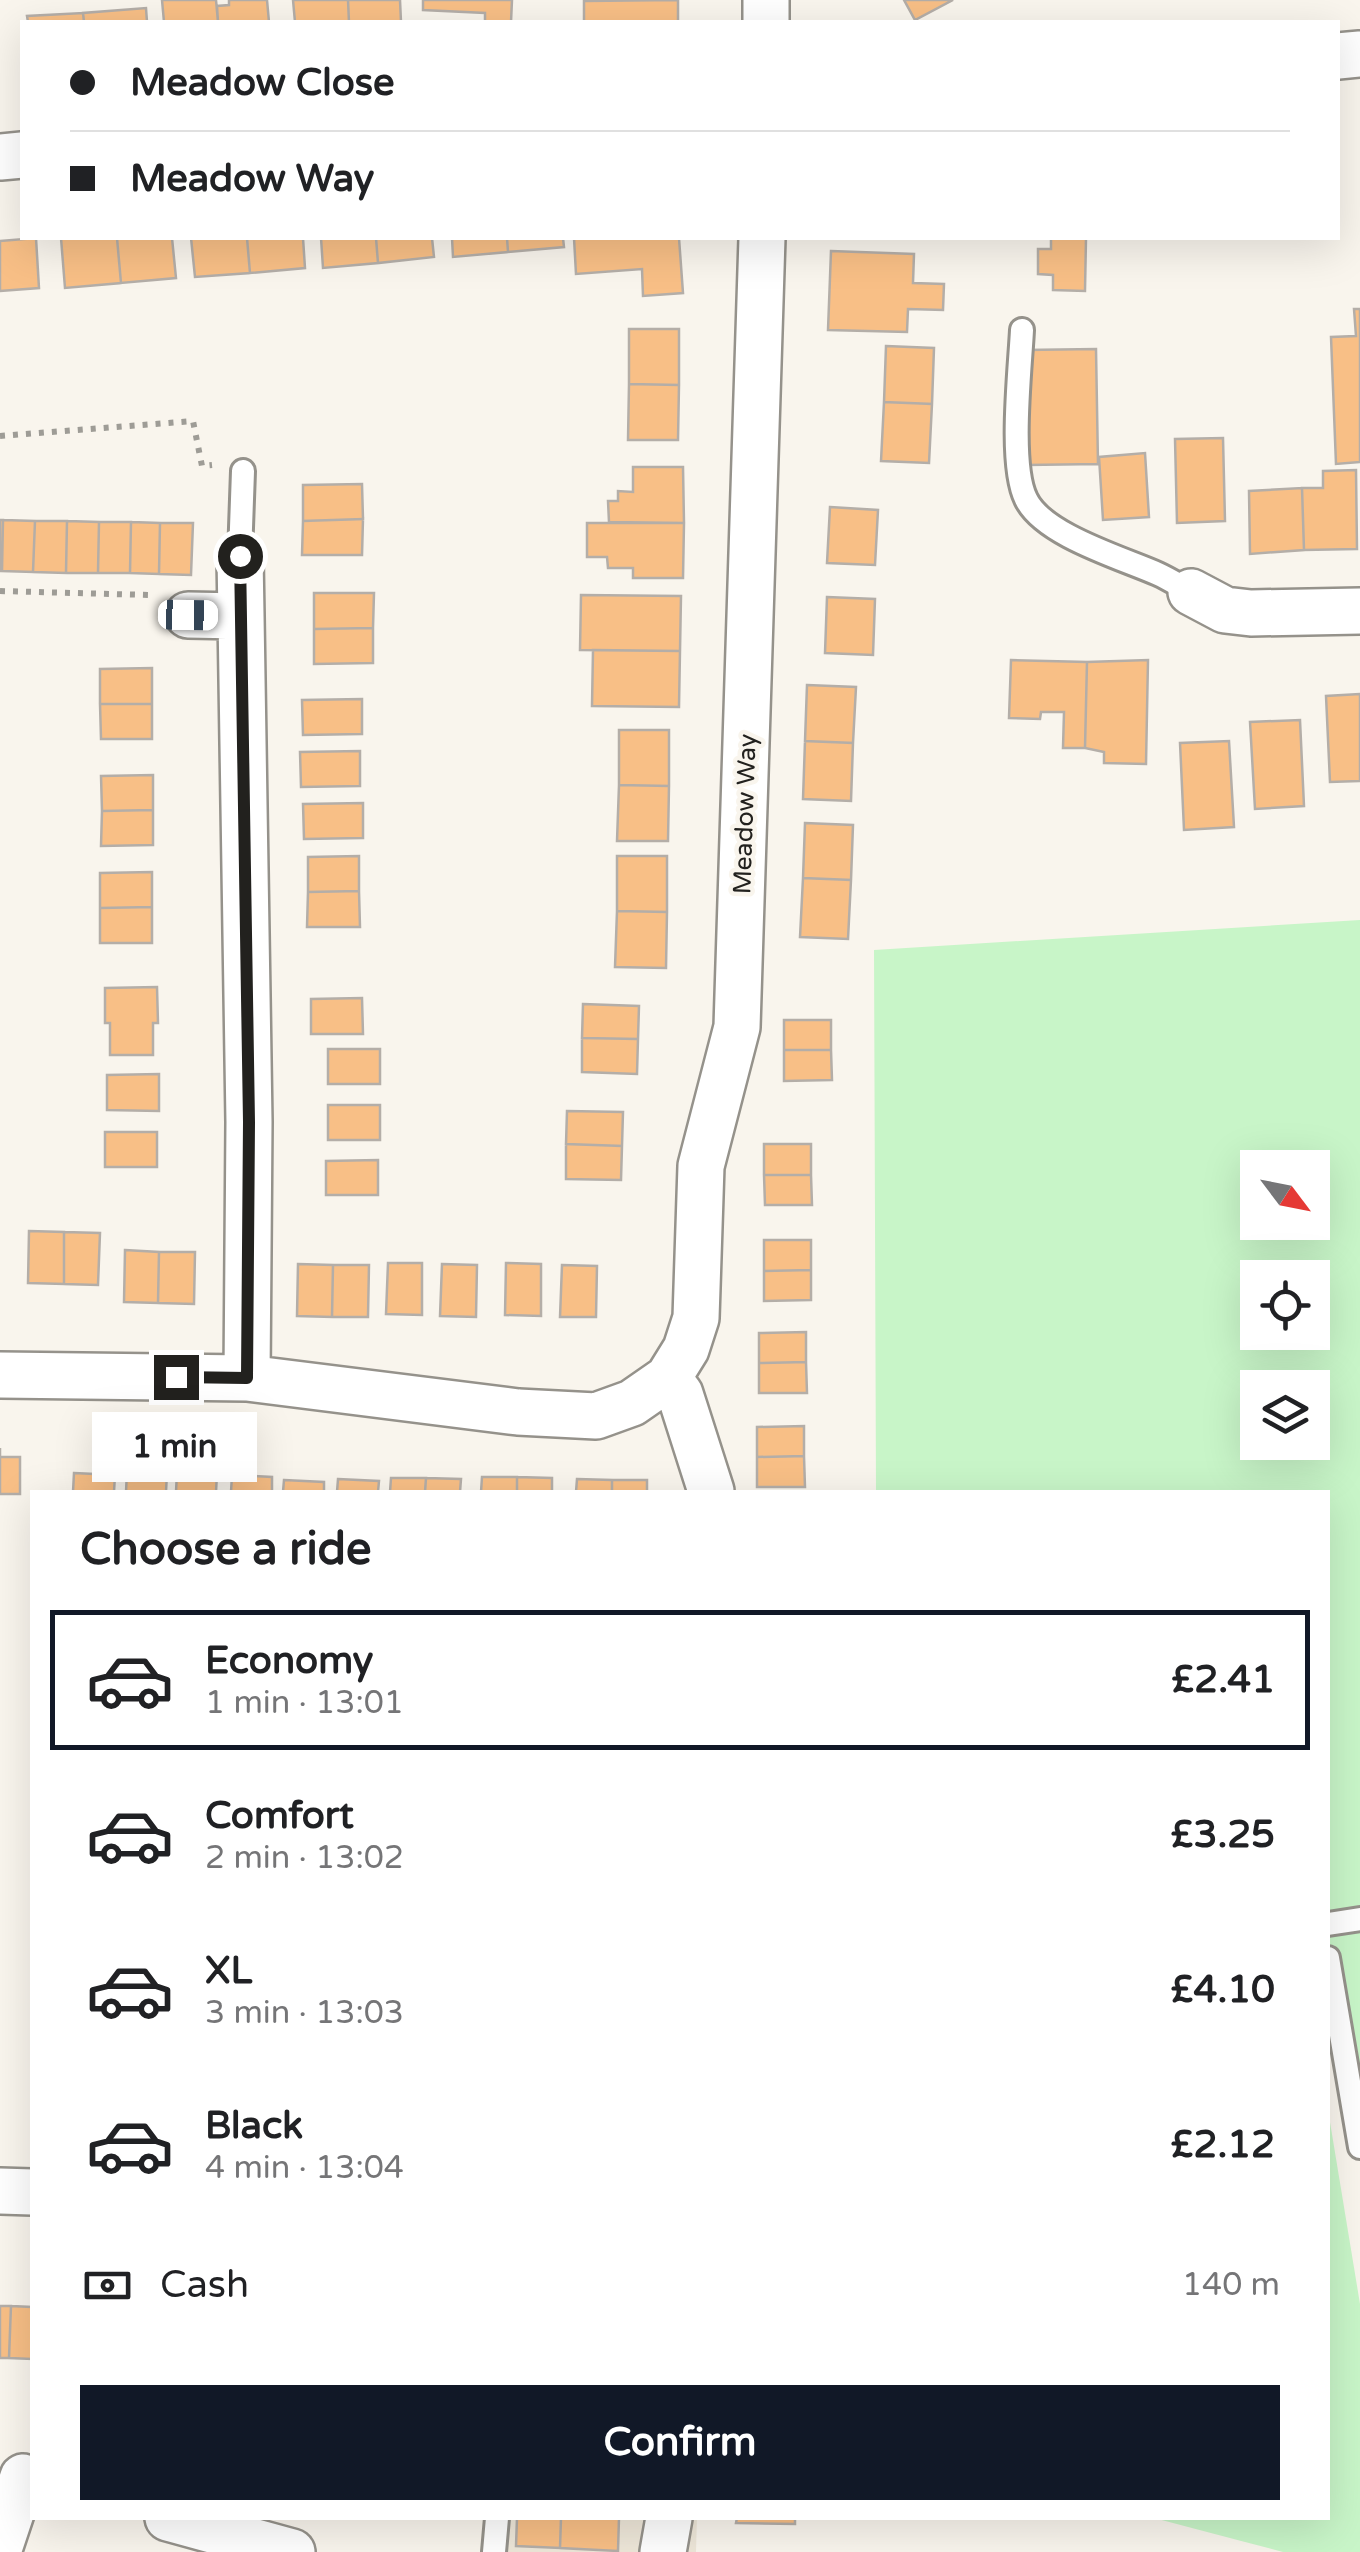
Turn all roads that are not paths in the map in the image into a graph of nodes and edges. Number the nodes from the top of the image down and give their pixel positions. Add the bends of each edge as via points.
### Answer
1 (762, 240) edge
2 (1022, 330) dead end
3 (243, 471) road end
4 (240, 556) joint
5 (1191, 592) joint
6 (1360, 612) edge
7 (188, 615) road end
8 (241, 616) junction
9 (0, 1374) edge
10 (247, 1378) junction
11 (668, 1378) junction
12 (711, 1490) edge
13 (1360, 1919) edge
14 (1330, 1924) edge
15 (1330, 1970) edge
16 (1360, 2147) edge
17 (0, 2192) edge
18 (30, 2192) edge
19 (18, 2476) edge
20 (175, 2520) edge
21 (497, 2520) edge
22 (669, 2520) edge
23 (0, 2546) edge
24 (292, 2552) edge
25 (494, 2552) edge
26 (663, 2552) edge

1 - 11 street, Meadow Way via 737,1027 700,1166 696,1318
2 - 5 lane via 1017,433 1026,501 1057,530
3 - 4 lane
4 - 8 street
5 - 6 street via 1225,610
7 - 8 street
8 - 10 street
9 - 10 street, Meadow Way
10 - 11 street, Meadow Way via 596,1416 632,1403
11 - 12 street via 680,1394
13 - 14 lane
15 - 16 lane
17 - 18 street
19 - 23 street
20 - 24 street
21 - 25 lane
22 - 26 street

